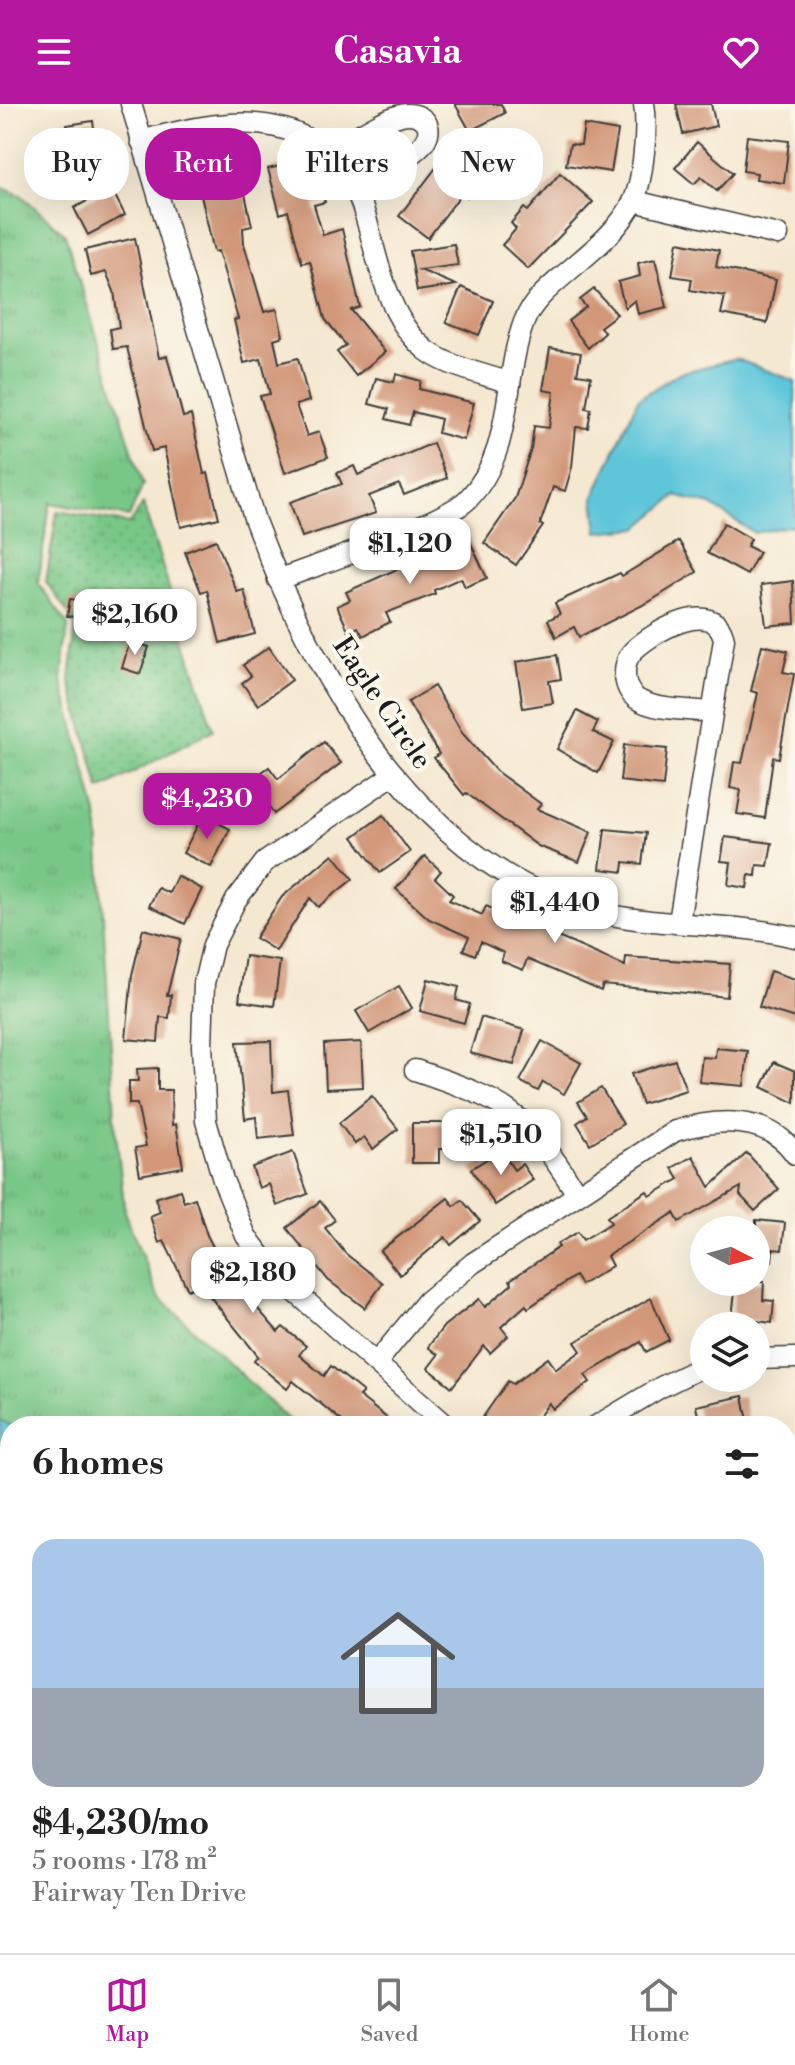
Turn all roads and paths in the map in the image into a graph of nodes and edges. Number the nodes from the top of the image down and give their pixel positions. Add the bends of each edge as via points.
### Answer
1 (131, 104) edge
2 (644, 104) edge
3 (304, 128) edge
4 (374, 128) edge
5 (141, 141) junction
6 (417, 149) edge
7 (359, 200) edge
8 (634, 201) junction
9 (778, 235) dead end
10 (510, 383) junction
11 (278, 580) junction
12 (710, 712) junction
13 (394, 774) junction
14 (679, 922) junction
15 (795, 937) edge
16 (415, 1070) dead end
17 (795, 1154) edge
18 (577, 1194) junction
19 (795, 1358) edge
20 (770, 1359) edge
21 (377, 1362) junction
22 (690, 1373) edge
23 (436, 1416) edge
24 (613, 1416) edge

1 - 5 street, Eagle Circle
2 - 8 street via 645,140
3 - 5 street via 260,119 213,122
4 - 6 street via 398,115 422,117 427,139
5 - 11 street, Eagle Circle via 255,521
7 - 10 street via 396,316 409,333 427,351
8 - 9 street
8 - 10 street via 525,319
10 - 11 street via 500,445 492,466 465,502
11 - 13 street, Eagle Circle via 303,635
12 - 12 street via 724,639 712,618 678,623 632,651 626,685 635,698 649,705
12 - 14 street
13 - 14 street, Eagle Circle via 455,840 515,880 586,909
13 - 21 street via 265,862 236,900 213,945 204,983 202,1046 206,1121 246,1236 276,1275
14 - 15 street, Eagle Circle
16 - 18 street via 478,1091 516,1113 545,1143
17 - 18 street via 788,1143 739,1121 709,1121 675,1131
18 - 21 street via 473,1263 427,1301
19 - 20 street
21 - 23 street
22 - 24 street

